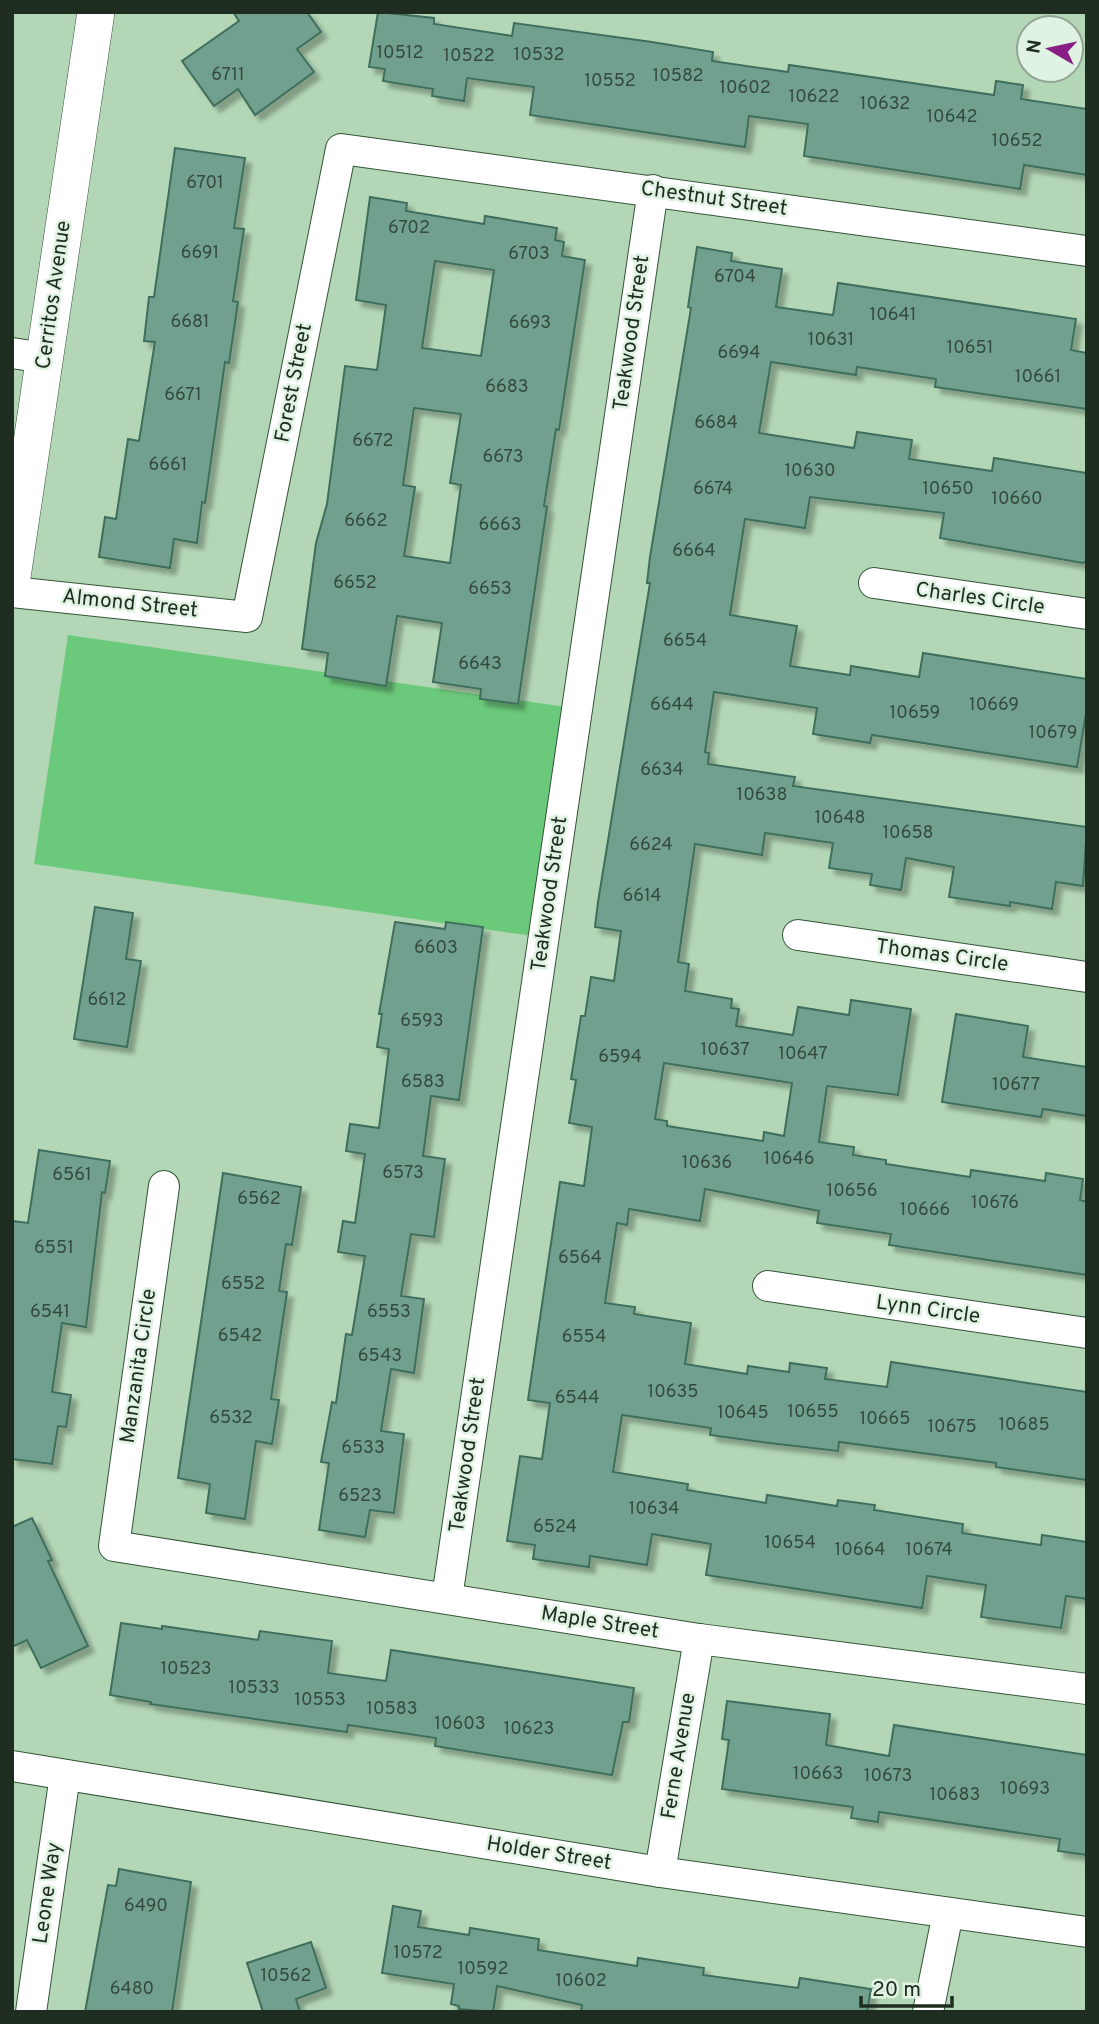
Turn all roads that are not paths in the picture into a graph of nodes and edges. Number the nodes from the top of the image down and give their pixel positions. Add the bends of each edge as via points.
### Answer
1 (96, 12) edge
2 (341, 149) joint
3 (653, 190) junction
4 (1087, 251) edge
5 (28, 356) edge
6 (12, 577) edge
7 (874, 583) dead end
8 (12, 592) edge
9 (1087, 614) edge
10 (247, 617) joint
11 (798, 935) dead end
12 (1087, 977) edge
13 (164, 1186) dead end
14 (768, 1286) dead end
15 (1087, 1333) edge
16 (114, 1546) joint
17 (447, 1598) junction
18 (699, 1639) junction
19 (1087, 1689) edge
20 (12, 1766) edge
21 (65, 1775) junction
22 (660, 1872) junction
23 (948, 1913) junction
24 (1087, 1932) edge
25 (31, 2012) edge
26 (928, 2012) edge

1 - 5 main road, Cerritos Avenue
2 - 3 street, Chestnut Street
2 - 10 street, Forest Street
3 - 4 street, Chestnut Street
3 - 17 street, Teakwood Street
5 - 6 main road, Cerritos Avenue
7 - 9 street, Charles Circle
8 - 10 street, Almond Street
11 - 12 street, Thomas Circle
13 - 16 street, Manzanita Circle
14 - 15 street, Lynn Circle
16 - 17 street, Maple Street
17 - 18 street, Maple Street
18 - 19 street, Maple Street
18 - 22 street, Ferne Avenue
20 - 21 street, Holder Street
21 - 22 street, Holder Street
21 - 25 street, Leone Way
22 - 23 street, Holder Street
23 - 24 street, Holder Street
23 - 26 street

